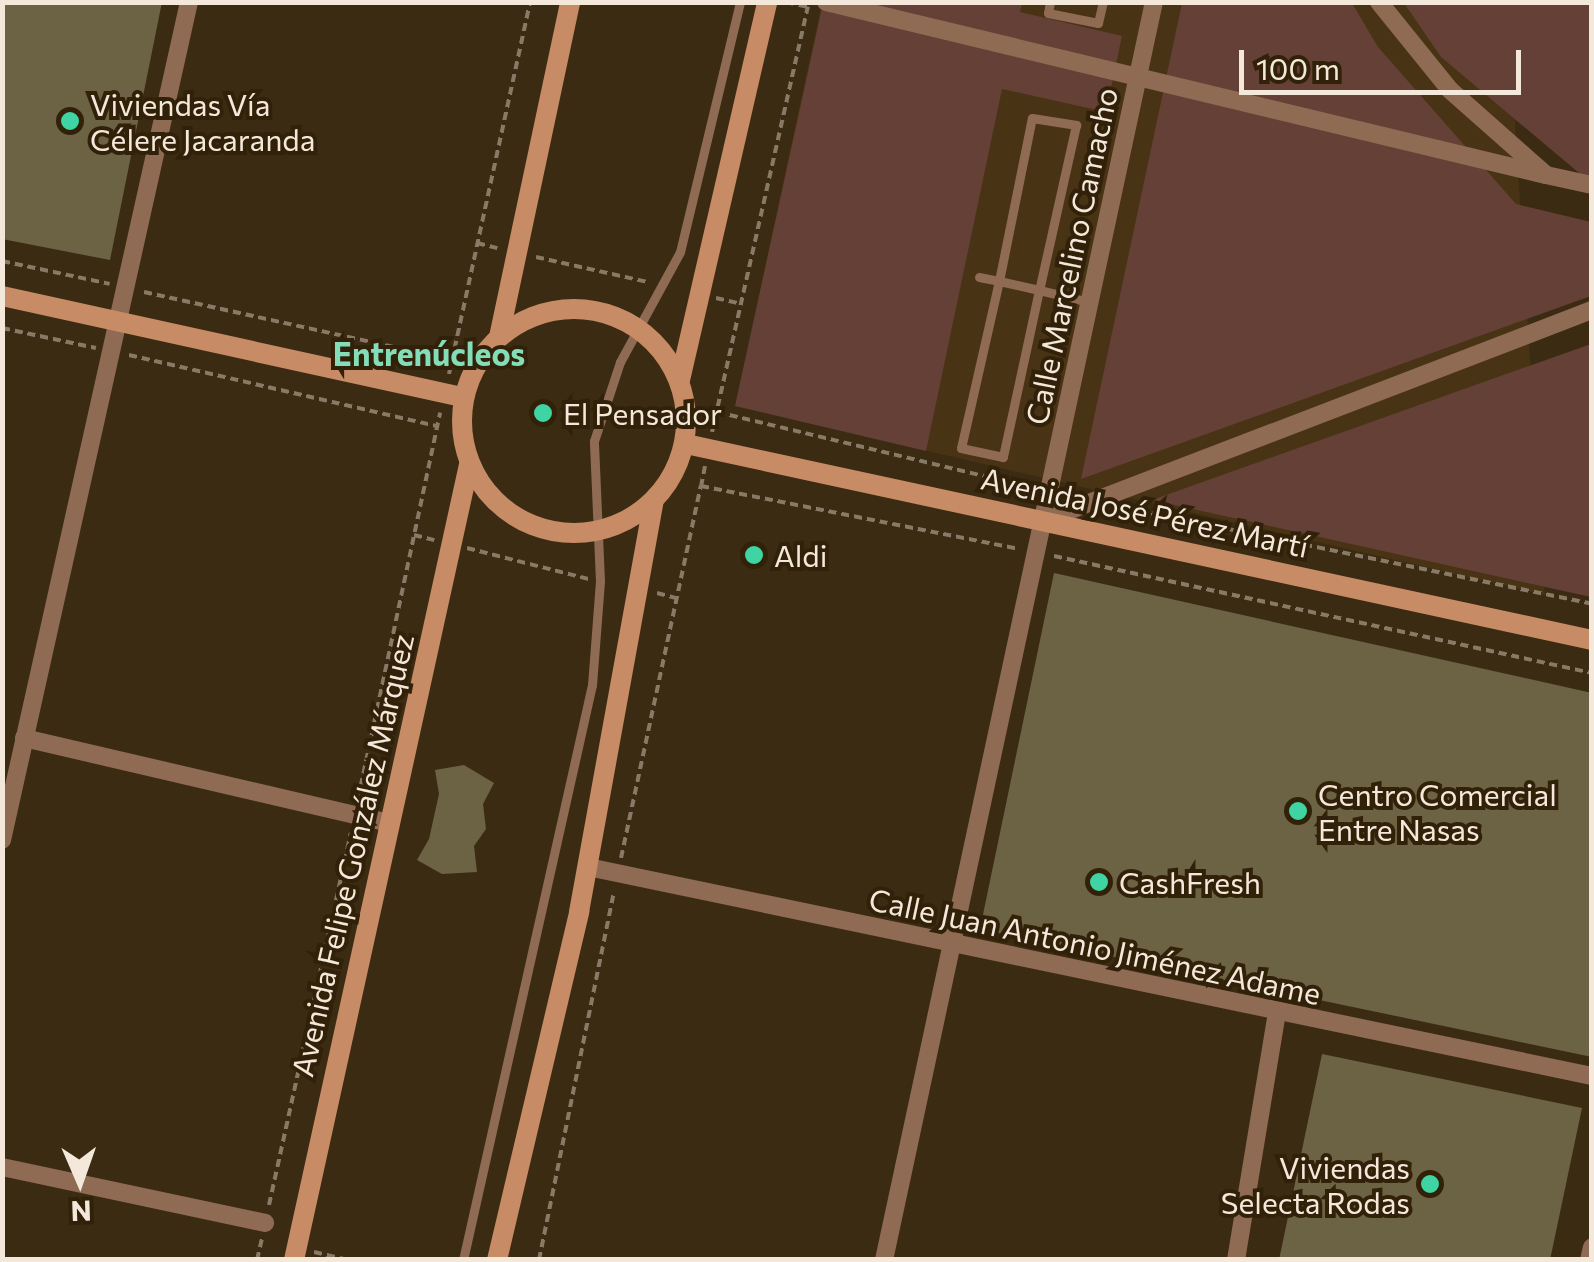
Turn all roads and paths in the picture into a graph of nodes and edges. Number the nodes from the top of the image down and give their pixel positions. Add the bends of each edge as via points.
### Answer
1 (190, 2) edge
2 (530, 2) edge
3 (570, 2) edge
4 (740, 2) edge
5 (767, 2) edge
6 (786, 2) edge
7 (1050, 2) edge
8 (1103, 2) edge
9 (1154, 2) edge
10 (1379, 2) edge
11 (817, 5) edge
12 (1138, 78) junction
13 (1546, 175) junction
14 (1592, 185) edge
15 (478, 243) junction
16 (516, 253) junction
17 (2, 261) edge
18 (979, 277) dead end
19 (999, 281) junction
20 (662, 285) junction
21 (129, 288) junction
22 (1039, 290) junction
23 (704, 295) junction
24 (2, 296) edge
25 (1089, 302) junction
26 (741, 304) dead end
27 (1592, 310) edge
28 (122, 322) junction
29 (2, 328) edge
30 (639, 328) junction
31 (499, 337) junction
32 (111, 351) junction
33 (452, 360) junction
34 (680, 380) junction
35 (454, 395) junction
36 (716, 411) dead end
37 (438, 426) junction
38 (686, 444) junction
39 (470, 465) junction
40 (1048, 491) junction
41 (1095, 501) junction
42 (654, 502) junction
43 (1042, 521) junction
44 (597, 531) junction
45 (414, 536) junction
46 (452, 544) junction
47 (600, 581) junction
48 (638, 588) junction
49 (676, 598) dead end
50 (1592, 604) edge
51 (1592, 640) edge
52 (24, 738) junction
53 (355, 816) junction
54 (388, 824) junction
55 (2, 840) edge
56 (588, 867) junction
57 (953, 944) junction
58 (1277, 1013) junction
59 (1592, 1076) edge
60 (2, 1168) edge
61 (265, 1224) junction
62 (1592, 1247) edge
63 (302, 1255) edge
64 (258, 1260) edge
65 (348, 1260) edge
66 (464, 1260) edge
67 (497, 1260) edge
68 (884, 1260) edge
69 (1236, 1260) edge
70 (1589, 1260) edge

1 - 21 street
2 - 15 path
3 - 16 main road
4 - 20 lane via 698,196
5 - 23 main road
6 - 11 path
7 - 8 lane via 1048,12 1098,23
9 - 12 street, Calle Marcelino Camacho
10 - 13 street via 1450,90
11 - 12 street
12 - 13 street
12 - 25 street, Calle Marcelino Camacho
13 - 14 street
15 - 16 path
15 - 33 path
16 - 20 path
16 - 31 main road
17 - 21 path
18 - 19 lane
19 - 22 lane
19 - 22 lane via 1032,118 1076,126
19 - 22 lane via 962,448 1003,457
20 - 30 lane
21 - 28 street
21 - 33 path
22 - 25 lane
23 - 26 path
23 - 34 main road
24 - 28 main road
25 - 40 street, Calle Marcelino Camacho
27 - 41 street
28 - 32 street
28 - 35 main road
29 - 32 path
30 - 31 main road via 601,311 564,308 529,317
30 - 34 main road
30 - 44 lane via 604,400 594,441
31 - 35 main road
32 - 37 path
32 - 52 street
33 - 35 path
34 - 38 main road
35 - 37 path
35 - 39 main road
36 - 40 path
37 - 45 path
38 - 42 main road
38 - 43 main road, Avenida José Pérez Martí
39 - 44 main road via 489,496 518,519 552,532
39 - 46 main road, Avenida Felipe González Márquez
40 - 43 street, Calle Marcelino Camacho
41 - 43 street
41 - 50 path
42 - 44 main road
42 - 48 main road
43 - 51 main road, Avenida José Pérez Martí
43 - 57 street, Calle Marcelino Camacho
44 - 47 lane
45 - 46 path
45 - 53 path
46 - 47 path
46 - 54 main road, Avenida Felipe González Márquez
47 - 66 lane via 592,684
48 - 49 path
48 - 56 main road
52 - 53 street
52 - 55 street
53 - 54 street
53 - 61 path
54 - 63 main road, Avenida Felipe González Márquez
56 - 57 street, Calle Juan Antonio Jiménez Adame
56 - 67 main road
57 - 58 street, Calle Juan Antonio Jiménez Adame
57 - 68 street, Calle Marcelino Camacho
58 - 59 street, Calle Juan Antonio Jiménez Adame
58 - 69 street
60 - 61 street
61 - 64 path
62 - 70 street
63 - 65 path

